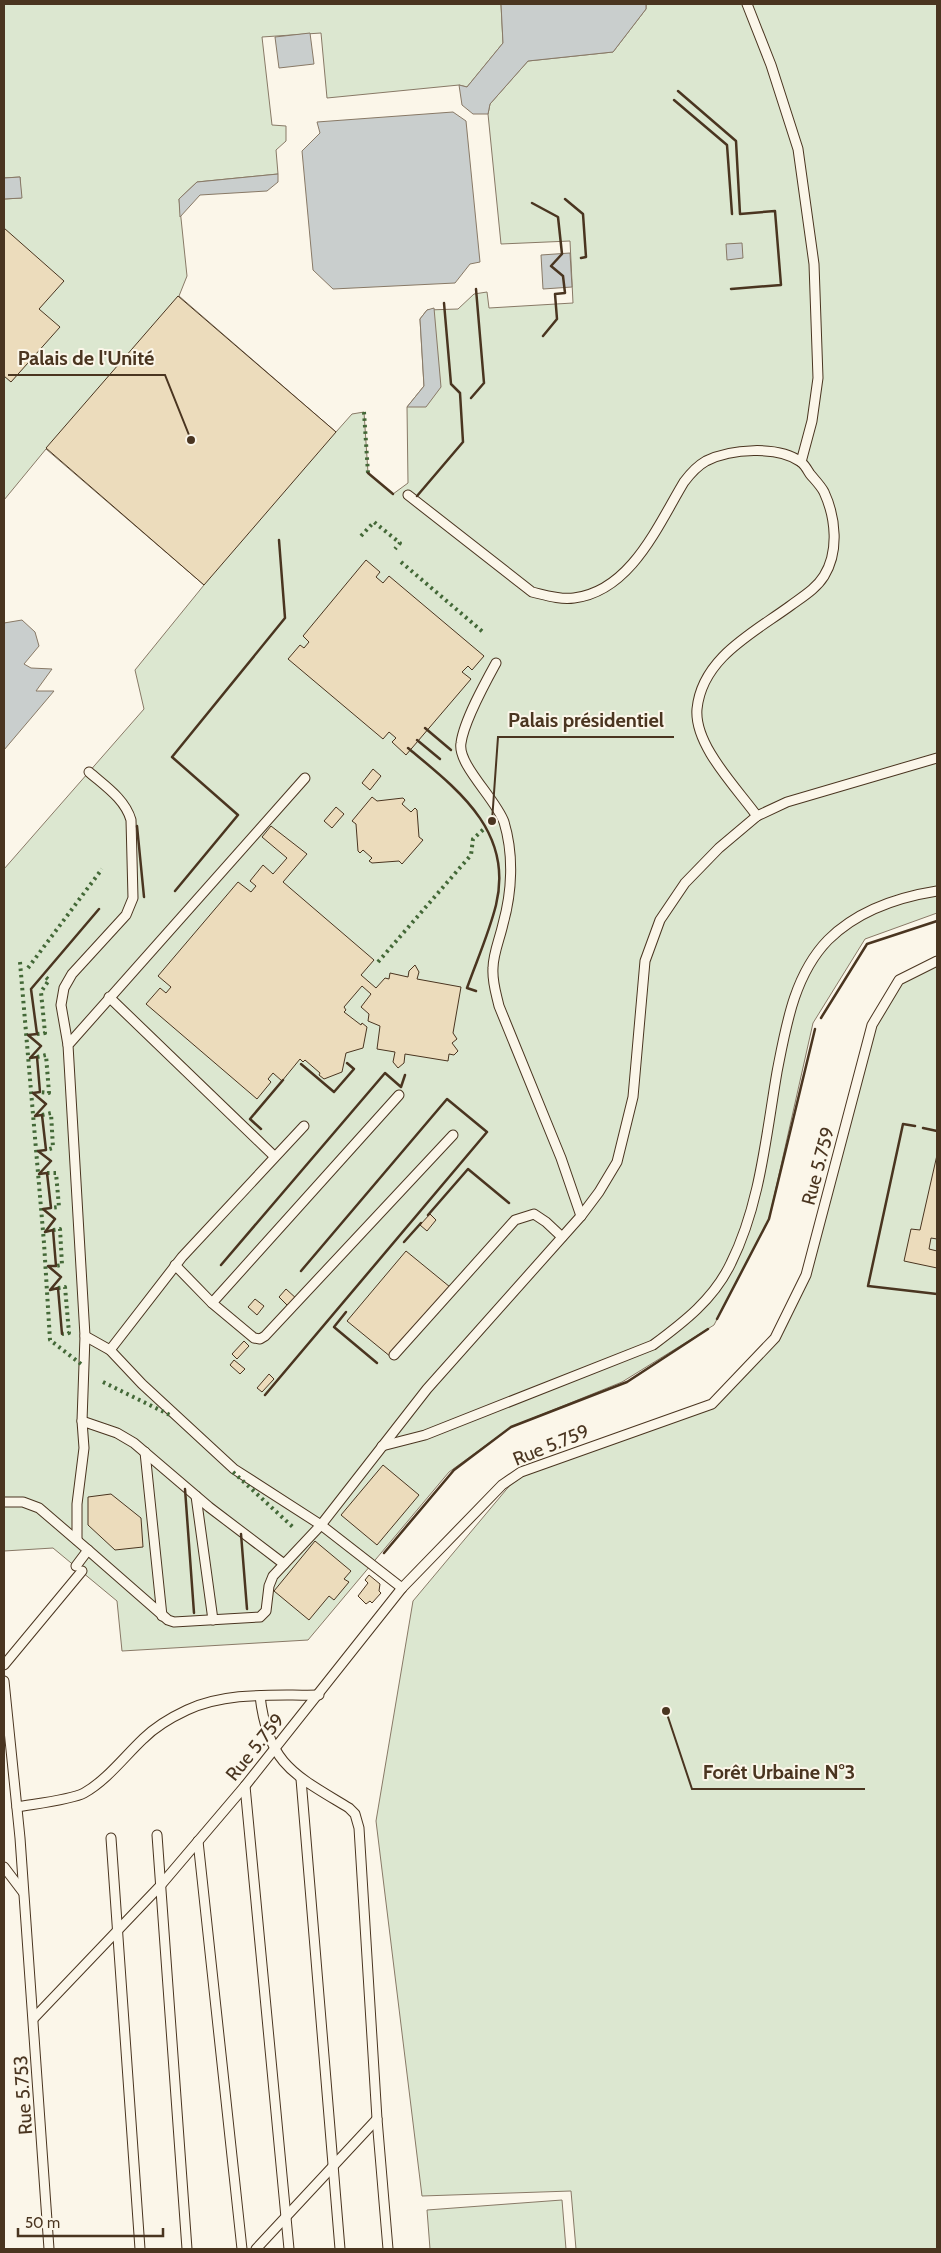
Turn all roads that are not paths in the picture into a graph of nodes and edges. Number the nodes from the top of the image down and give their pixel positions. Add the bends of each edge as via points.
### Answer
1 (747, 4) edge
2 (801, 462) junction
3 (408, 495) dead end
4 (496, 663) dead end
5 (937, 758) edge
6 (89, 772) dead end
7 (305, 778) dead end
8 (757, 816) junction
9 (937, 891) edge
10 (937, 961) edge
11 (108, 997) junction
12 (68, 1045) junction
13 (399, 1096) dead end
14 (304, 1126) dead end
15 (453, 1135) dead end
16 (274, 1156) junction
17 (581, 1216) junction
18 (562, 1237) junction
19 (175, 1265) junction
20 (212, 1303) junction
21 (85, 1336) junction
22 (110, 1350) junction
23 (394, 1355) dead end
24 (82, 1421) junction
25 (382, 1446) junction
26 (145, 1452) junction
27 (196, 1496) junction
28 (4, 1502) edge
29 (321, 1525) junction
30 (77, 1540) junction
31 (88, 1550) junction
32 (284, 1564) junction
33 (402, 1588) junction
34 (162, 1616) junction
35 (212, 1620) junction
36 (4, 1665) edge
37 (4, 1681) edge
38 (320, 1695) junction
39 (260, 1696) junction
40 (274, 1752) junction
41 (301, 1779) junction
42 (245, 1786) junction
43 (17, 1807) junction
44 (157, 1835) dead end
45 (111, 1838) dead end
46 (198, 1840) junction
47 (4, 1867) edge
48 (160, 1886) junction
49 (23, 1892) junction
50 (118, 1931) junction
51 (34, 2018) junction
52 (377, 2119) junction
53 (333, 2167) junction
54 (286, 2216) junction
55 (49, 2249) edge
56 (140, 2249) edge
57 (187, 2249) edge
58 (242, 2249) edge
59 (256, 2249) edge
60 (289, 2249) edge
61 (340, 2249) edge
62 (388, 2249) edge

1 - 2 lane via 771,65 798,150 814,264 818,378 812,421
2 - 3 lane via 779,453 753,450 705,461 684,482 635,562 598,590 574,598 532,592
2 - 8 lane via 824,491 835,527 833,557 824,577 809,593 716,662 701,686 697,709 704,743
4 - 17 lane via 460,744 467,767 489,794 504,822 511,867 510,891 492,967 493,983 499,1006
5 - 8 lane via 787,802
6 - 12 lane via 128,809 133,898 126,915 72,974 64,988 61,1004
7 - 11 lane
8 - 17 lane via 685,883 660,920 645,961 627,1130 617,1162
9 - 25 lane via 906,896 863,915 829,940 809,966 789,1010 751,1212 731,1264 711,1296 653,1345 425,1435
10 - 33 lane, Rue 5.759 via 899,980 872,1025 806,1275 775,1338 712,1404 521,1472 502,1485
11 - 12 lane
11 - 16 lane
12 - 21 lane
13 - 20 lane
14 - 16 lane
15 - 20 lane via 265,1336 254,1338
16 - 19 lane
17 - 18 lane
18 - 23 lane via 534,1214 515,1220
18 - 25 lane via 427,1389
19 - 20 lane
19 - 22 lane
21 - 22 lane
21 - 24 lane
22 - 29 lane via 142,1384 234,1468
24 - 26 lane via 117,1433
24 - 30 lane via 84,1448 77,1504
25 - 29 lane
26 - 27 lane
26 - 34 lane
27 - 32 lane
27 - 35 lane
28 - 30 lane via 23,1502 39,1508
29 - 32 lane
29 - 33 lane
30 - 31 lane
31 - 34 lane
31 - 36 lane via 79,1568
32 - 35 lane via 273,1576 263,1615
33 - 38 lane, Rue 5.759
34 - 35 lane via 174,1622
37 - 43 lane, Rue 5.753
38 - 39 lane
38 - 40 lane, Rue 5.759
39 - 40 lane via 266,1731
39 - 43 lane via 216,1701 188,1709 144,1738 107,1776 82,1794
40 - 41 lane
40 - 42 lane, Rue 5.759
41 - 52 lane via 350,1808 358,1821
41 - 53 lane
42 - 46 lane, Rue 5.759
42 - 54 lane
43 - 49 lane, Rue 5.753
44 - 48 lane
45 - 50 lane
46 - 48 lane, Rue 5.759
46 - 58 lane
47 - 49 lane
48 - 50 lane, Rue 5.759
48 - 57 lane
49 - 51 lane, Rue 5.753
50 - 51 lane, Rue 5.759
50 - 56 lane
51 - 55 lane, Rue 5.753
52 - 53 lane
52 - 62 lane
53 - 54 lane
53 - 61 lane
54 - 59 lane
54 - 60 lane

